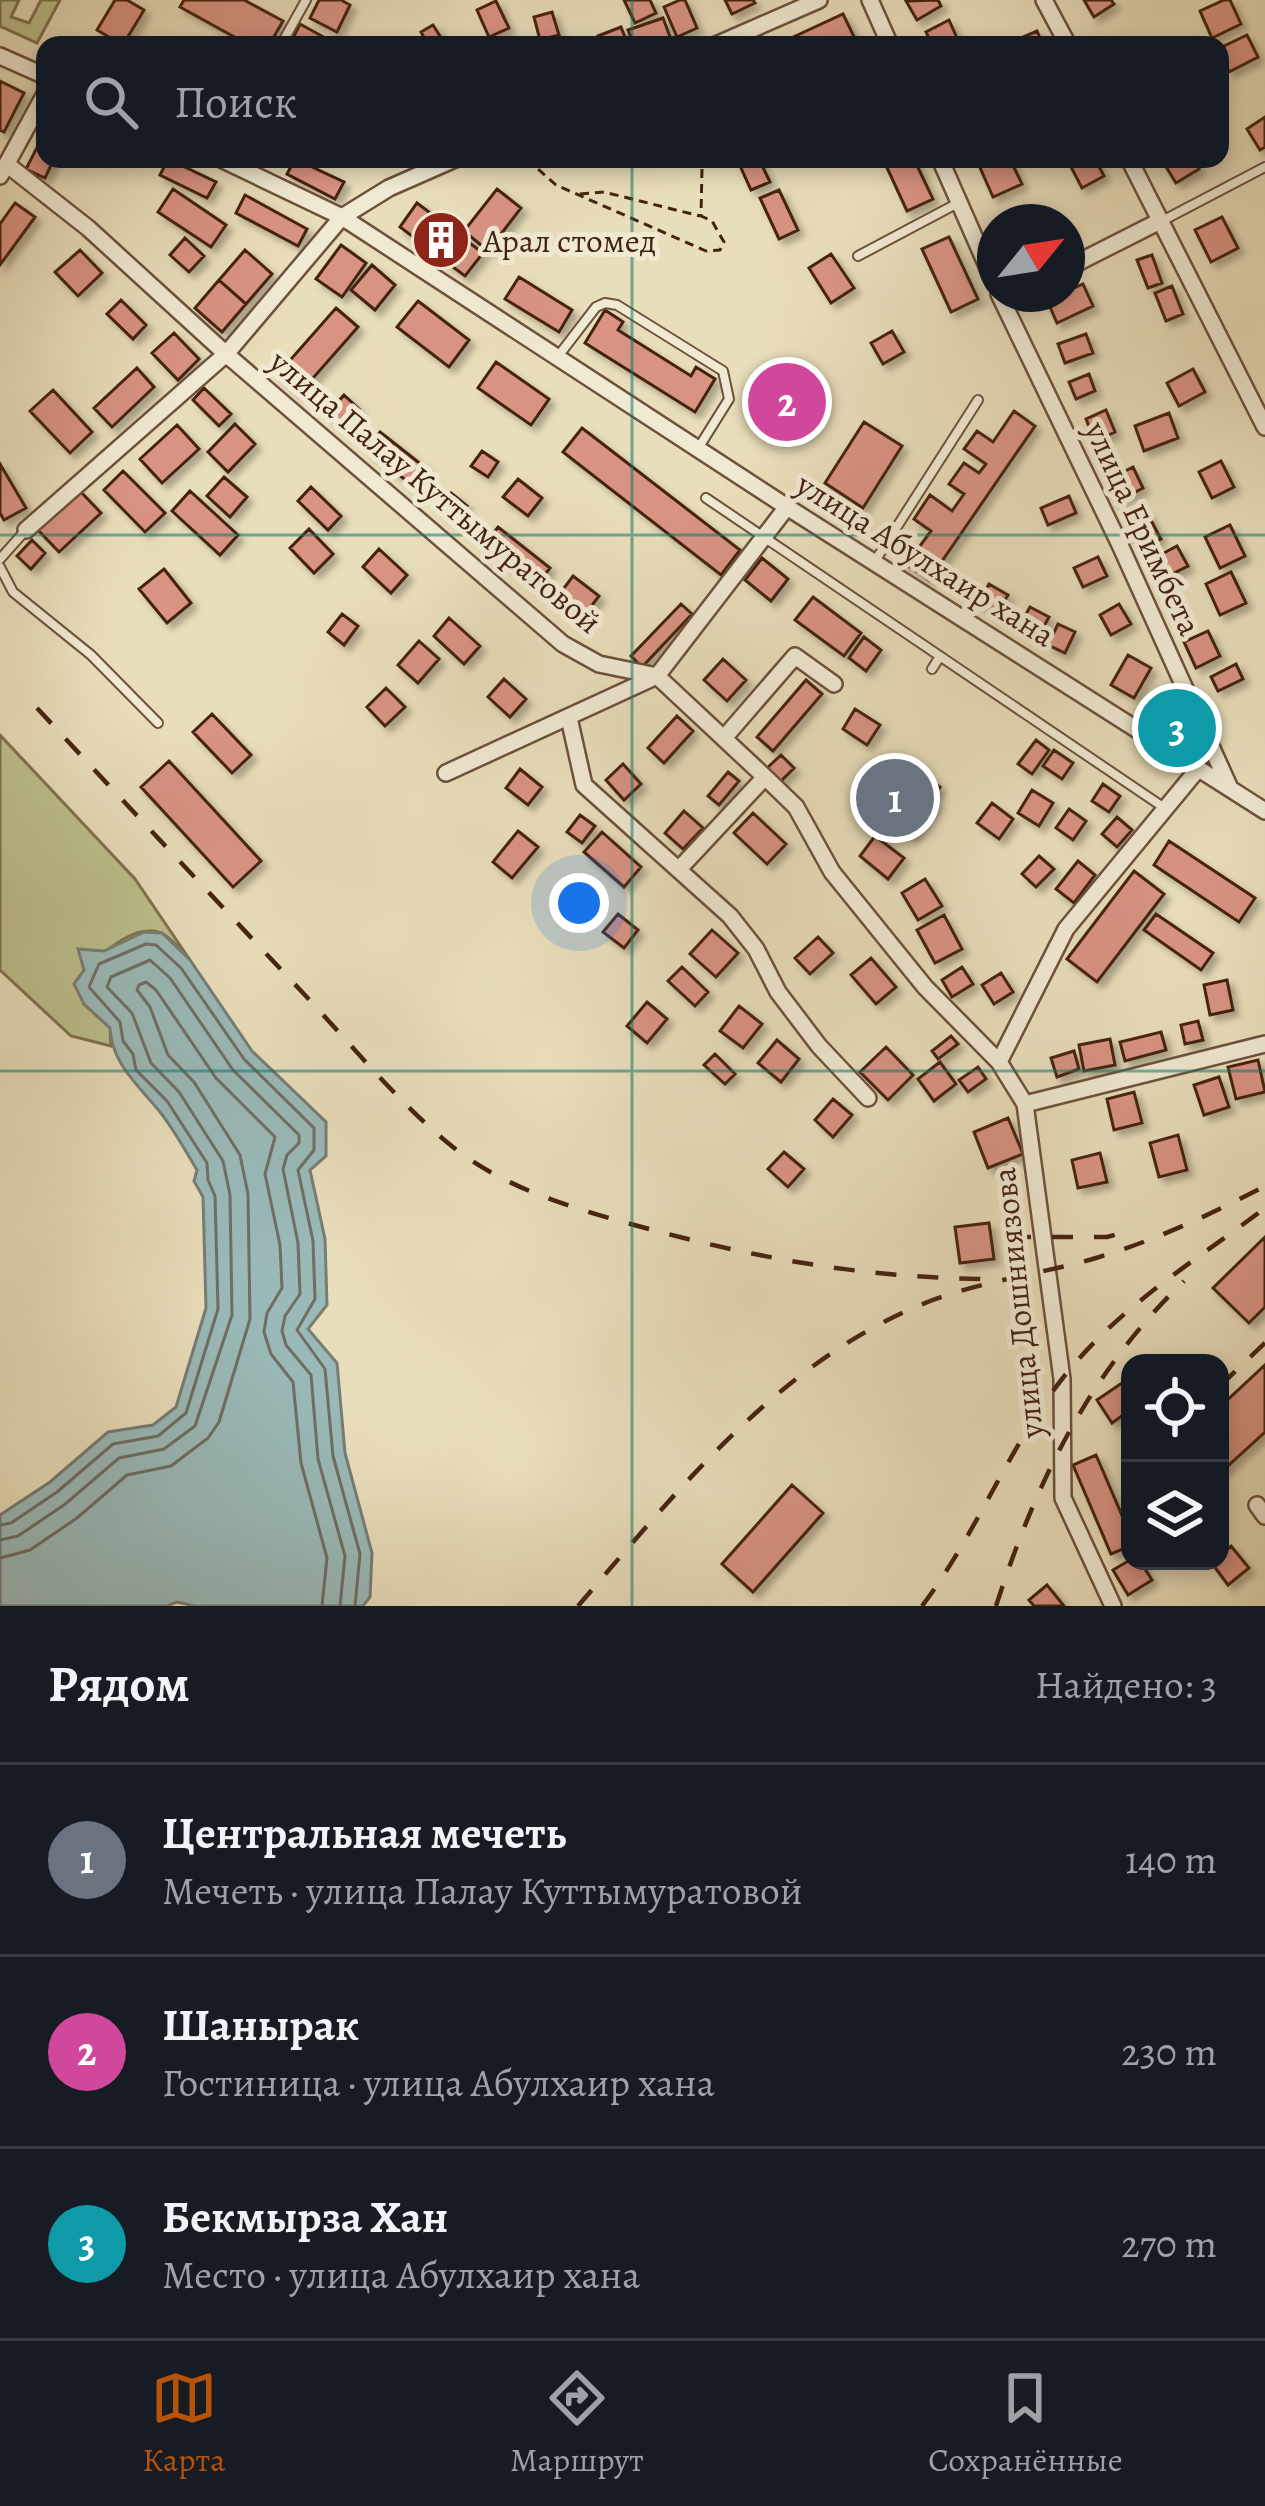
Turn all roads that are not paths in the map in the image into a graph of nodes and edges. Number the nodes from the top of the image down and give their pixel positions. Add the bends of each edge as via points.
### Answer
1 (306, 0) edge
2 (819, 0) edge
3 (870, 0) edge
4 (1045, 0) edge
5 (286, 36) edge
6 (737, 36) edge
7 (886, 36) edge
8 (1063, 36) edge
9 (0, 56) edge
10 (36, 72) edge
11 (36, 111) edge
12 (1265, 167) edge
13 (240, 168) edge
14 (435, 168) edge
15 (944, 168) edge
16 (1133, 168) edge
17 (4, 171) edge
18 (959, 203) junction
19 (343, 217) junction
20 (1158, 222) junction
21 (977, 241) edge
22 (858, 256) dead end
23 (1085, 259) edge
24 (1010, 312) edge
25 (226, 354) junction
26 (558, 357) junction
27 (978, 400) dead end
28 (1265, 427) edge
29 (699, 447) junction
30 (706, 498) dead end
31 (787, 507) junction
32 (26, 530) joint
33 (766, 539) junction
34 (874, 562) junction
35 (0, 563) edge
36 (939, 658) junction
37 (932, 669) dead end
38 (657, 676) junction
39 (834, 684) dead end
40 (569, 718) junction
41 (158, 723) dead end
42 (724, 738) junction
43 (1198, 769) junction
44 (446, 773) dead end
45 (765, 777) junction
46 (1230, 789) junction
47 (1166, 809) junction
48 (1265, 811) edge
49 (680, 868) junction
50 (1265, 1044) edge
51 (999, 1061) junction
52 (868, 1098) dead end
53 (1025, 1104) junction
54 (1113, 1606) edge

1 - 5 lane
2 - 6 street
3 - 7 street
4 - 8 street
9 - 10 street
11 - 17 street
12 - 20 lane
13 - 19 street, улица Абулхаир хана
14 - 19 street
15 - 18 street, улица Еримбета
16 - 20 street
17 - 25 street, улица Палау Куттымуратовой via 88,228
18 - 21 street, улица Еримбета
18 - 22 lane
19 - 25 street
19 - 26 street, улица Абулхаир хана
20 - 23 street
20 - 28 street
24 - 46 street, улица Еримбета
25 - 32 street
25 - 38 street, улица Палау Куттымуратовой via 563,644 599,664
26 - 29 street, улица Абулхаир хана
26 - 29 lane via 604,303 722,371 729,399
27 - 34 lane
29 - 31 street, улица Абулхаир хана
30 - 33 lane
31 - 33 street
31 - 34 street, улица Абулхаир хана
32 - 35 lane
33 - 36 lane
33 - 38 street
34 - 43 street, улица Абулхаир хана
35 - 41 lane via 13,592
36 - 37 lane
36 - 47 lane
38 - 40 street
38 - 42 street
39 - 42 street via 795,656
40 - 44 street
40 - 49 street via 584,785
42 - 45 street
43 - 46 street, улица Абулхаир хана
43 - 47 street
45 - 49 street
45 - 51 street, улица Дошниязова via 796,807 819,851 925,987
46 - 48 street, улица Абулхаир хана
47 - 51 street via 1066,929
49 - 52 street via 744,932 778,992
50 - 53 street
51 - 53 street, улица Дошниязова
53 - 54 street, улица Дошниязова via 1062,1379 1063,1498

